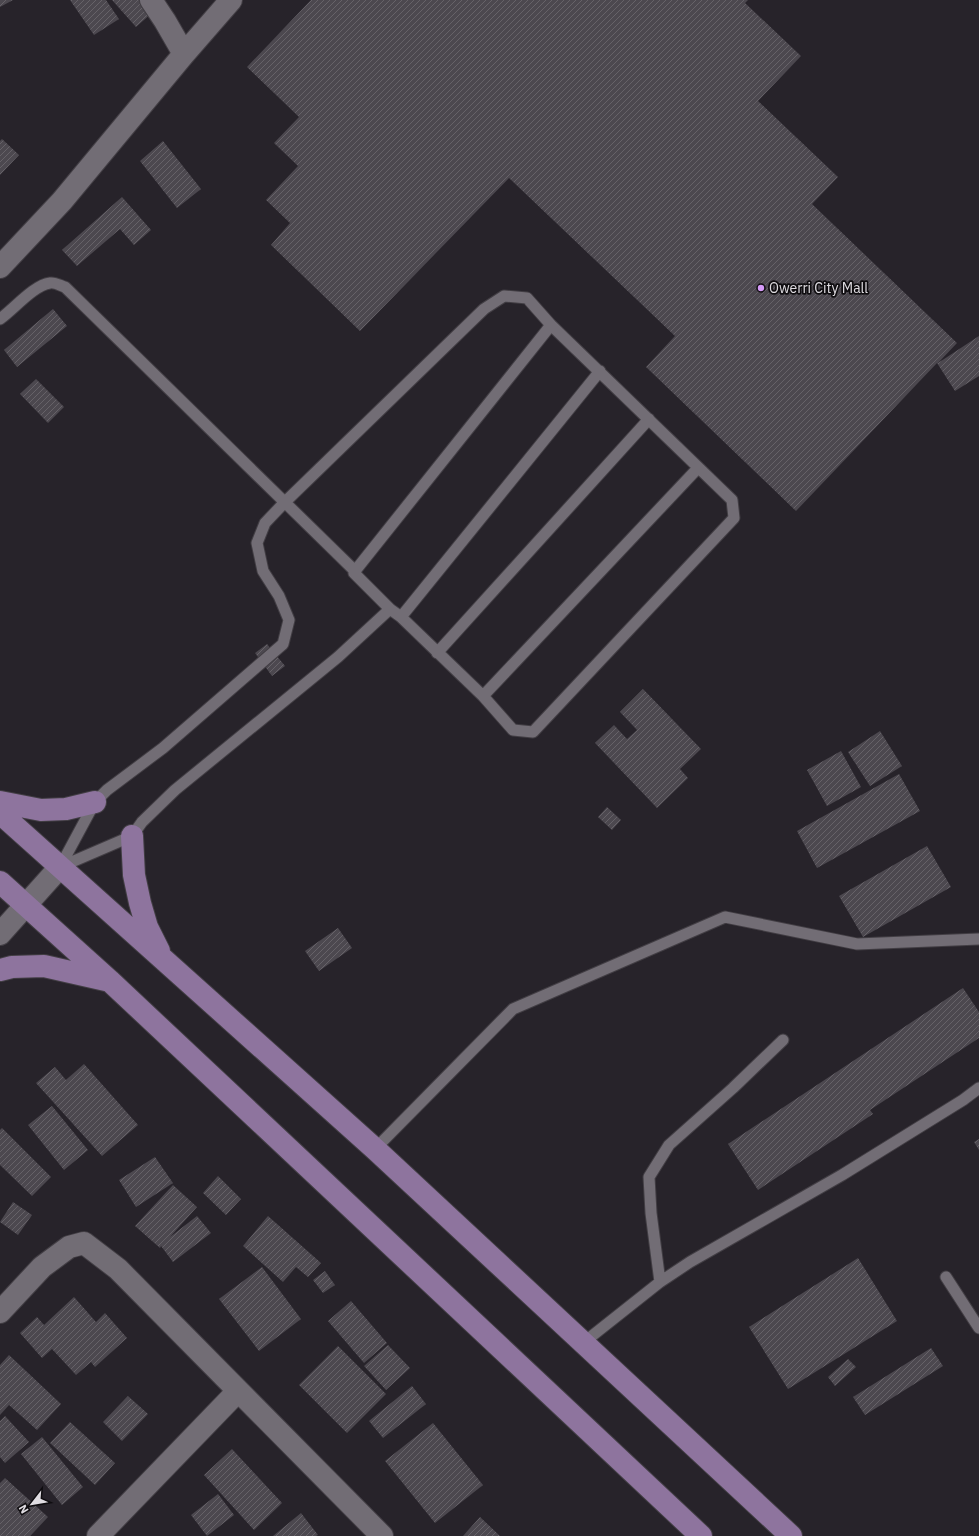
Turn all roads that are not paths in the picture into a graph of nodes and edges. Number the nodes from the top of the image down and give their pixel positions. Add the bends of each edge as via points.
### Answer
1 (151, 0) edge
2 (231, 0) edge
3 (184, 54) junction
4 (0, 268) edge
5 (0, 319) edge
6 (551, 325) junction
7 (600, 371) junction
8 (649, 419) junction
9 (698, 468) junction
10 (284, 503) junction
11 (355, 571) junction
12 (390, 609) junction
13 (401, 617) junction
14 (437, 653) junction
15 (483, 696) junction
16 (0, 802) edge
17 (95, 802) junction
18 (0, 813) edge
19 (132, 836) junction
20 (60, 867) junction
21 (0, 882) edge
22 (26, 906) junction
23 (0, 934) edge
24 (979, 939) edge
25 (164, 961) junction
26 (0, 970) edge
27 (111, 982) junction
28 (782, 1040) dead end
29 (979, 1088) edge
30 (375, 1149) junction
31 (946, 1277) dead end
32 (660, 1282) junction
33 (0, 1312) edge
34 (979, 1328) edge
35 (583, 1343) junction
36 (238, 1391) junction
37 (98, 1536) edge
38 (382, 1536) edge
39 (701, 1536) edge
40 (791, 1536) edge

1 - 3 street
2 - 3 street
3 - 4 street via 62,201
5 - 10 lane via 38,287 51,283 65,287
6 - 7 lane
6 - 10 lane via 527,298 504,296 499,299 484,309
6 - 11 lane
7 - 8 lane
7 - 13 lane
8 - 9 lane
8 - 14 lane
9 - 15 lane
9 - 15 lane via 732,500 734,518 533,732 513,730
10 - 11 lane
10 - 17 lane via 265,523 257,543 263,571 279,596 289,620 283,644 163,748
11 - 12 lane via 354,573
12 - 13 lane
12 - 19 lane via 338,657 175,790 142,822
13 - 14 lane
14 - 15 lane
16 - 17 main road via 41,810 66,809
17 - 20 lane
18 - 20 main road
19 - 20 lane
19 - 25 main road via 134,875 140,903 147,927
20 - 22 street
20 - 25 main road
21 - 22 main road
22 - 23 street
22 - 27 main road
24 - 30 lane via 857,944 725,917 513,1009
25 - 30 main road
26 - 27 main road via 44,966
27 - 39 main road
28 - 32 lane via 669,1145 650,1176 651,1213
29 - 32 lane via 855,1166
30 - 35 main road
31 - 34 lane
32 - 35 lane
33 - 36 street via 42,1267 69,1247 84,1243 118,1269
35 - 40 main road
36 - 37 street
36 - 38 street

